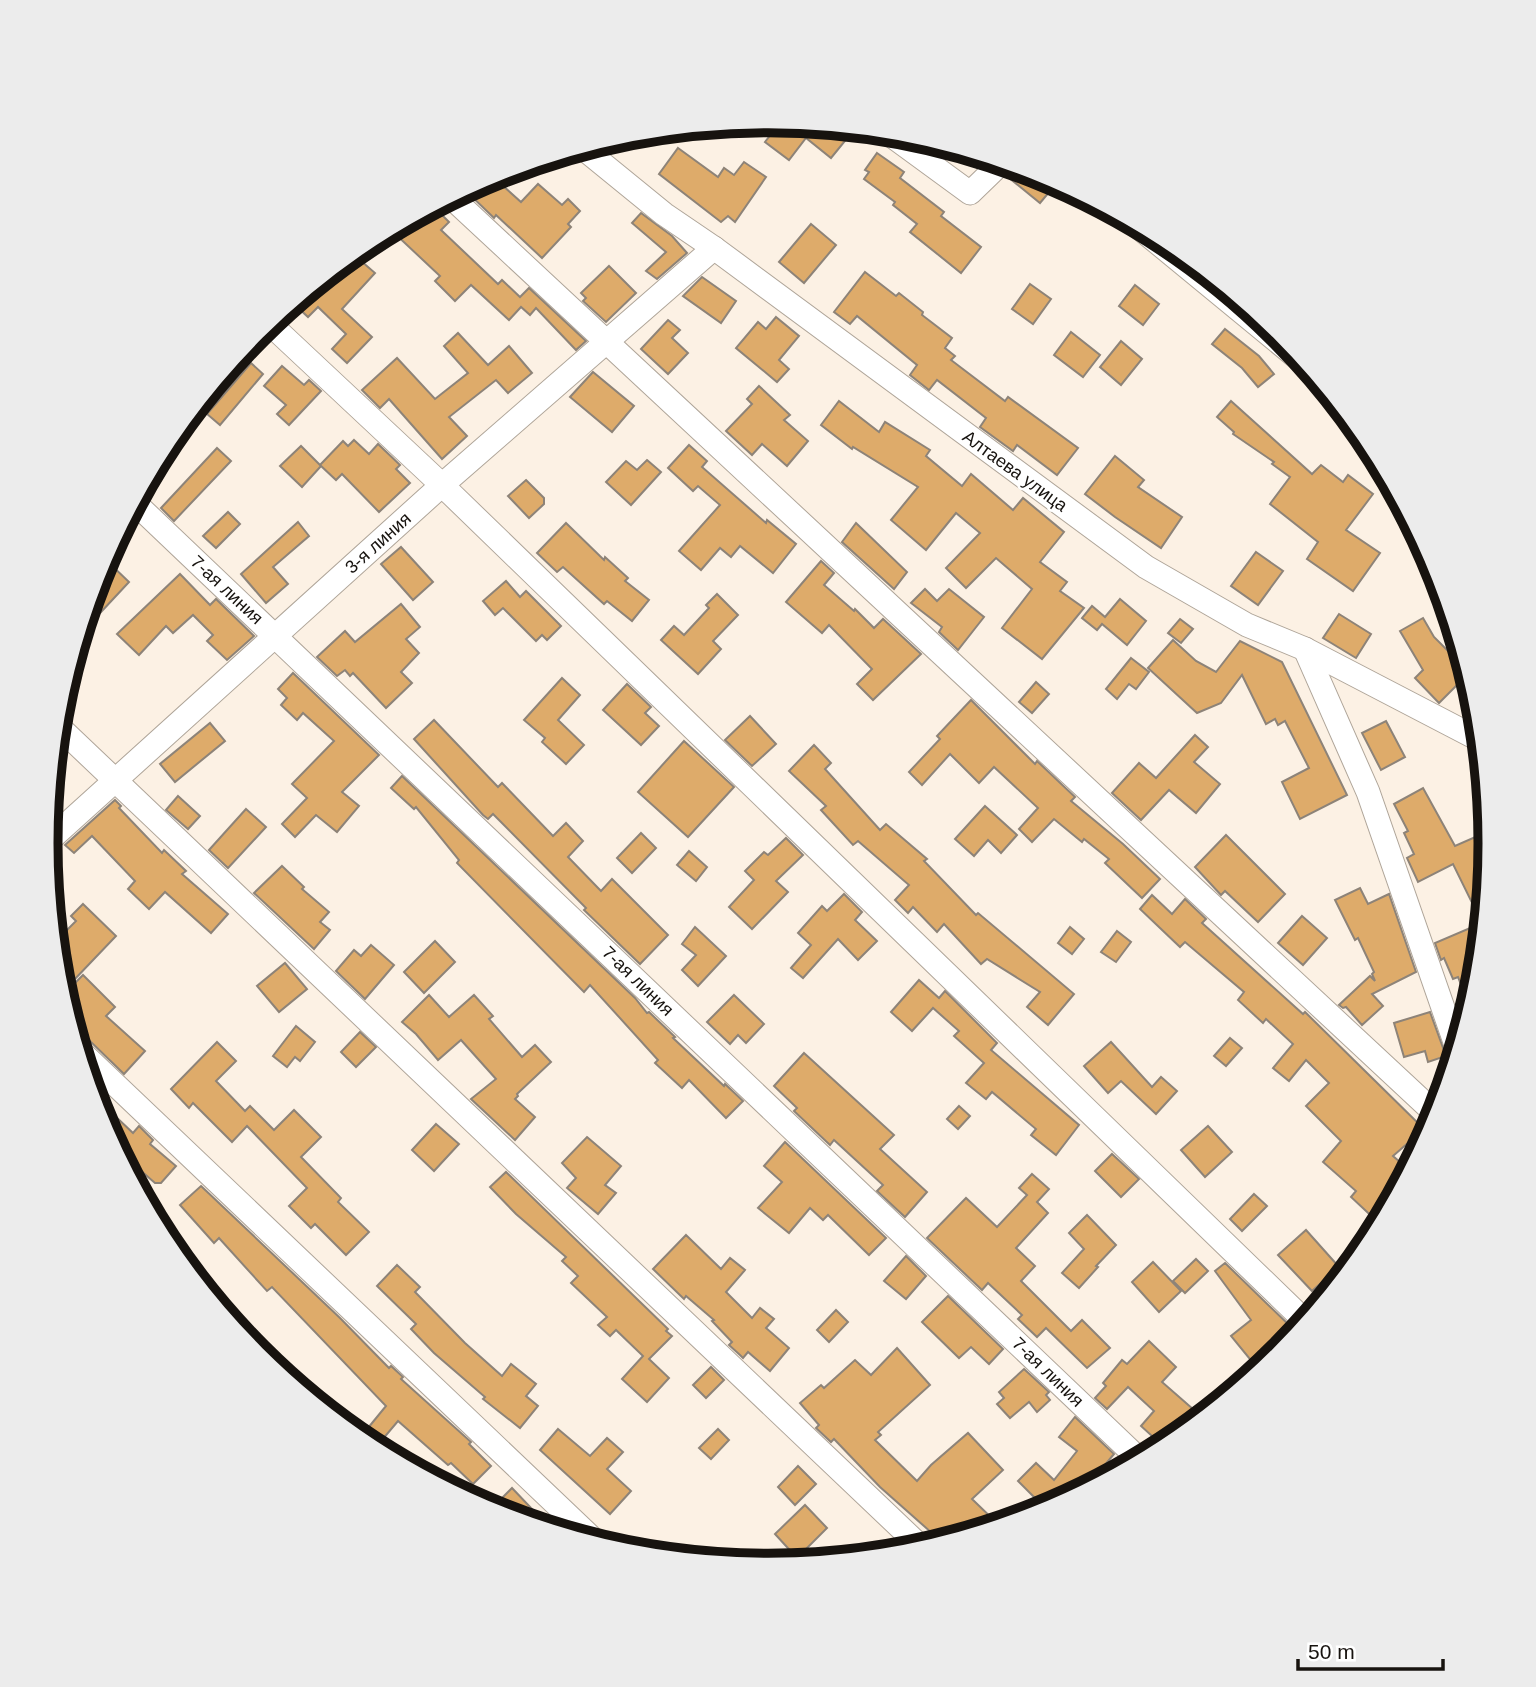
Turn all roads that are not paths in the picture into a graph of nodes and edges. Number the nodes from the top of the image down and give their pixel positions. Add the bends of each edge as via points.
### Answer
1 (908, 147) edge
2 (592, 155) edge
3 (993, 170) edge
4 (458, 204) edge
5 (714, 248) junction
6 (277, 331) edge
7 (606, 342) junction
8 (442, 485) junction
9 (142, 509) edge
10 (276, 636) junction
11 (1305, 649) junction
12 (67, 734) edge
13 (1469, 735) edge
14 (117, 780) junction
15 (58, 832) edge
16 (1452, 1034) edge
17 (92, 1063) edge
18 (1427, 1106) edge
19 (1299, 1315) edge
20 (1133, 1453) edge
21 (583, 1530) edge
22 (912, 1539) edge

1 - 3 street via 970,192
2 - 5 street, Алтаева улица
4 - 7 street
5 - 7 street, 3-я линия
5 - 11 street, Алтаева улица via 1146,567 1247,625
6 - 8 street
7 - 8 street, 3-я линия
7 - 18 street
8 - 10 street, 3-я линия
8 - 19 street
9 - 10 street, 7-ая линия
10 - 14 street, 3-я линия
10 - 20 street, 7-ая линия
11 - 13 street, Алтаева улица
11 - 16 street via 1368,792
12 - 14 street
14 - 15 street, 3-я линия
14 - 22 street
17 - 21 street

